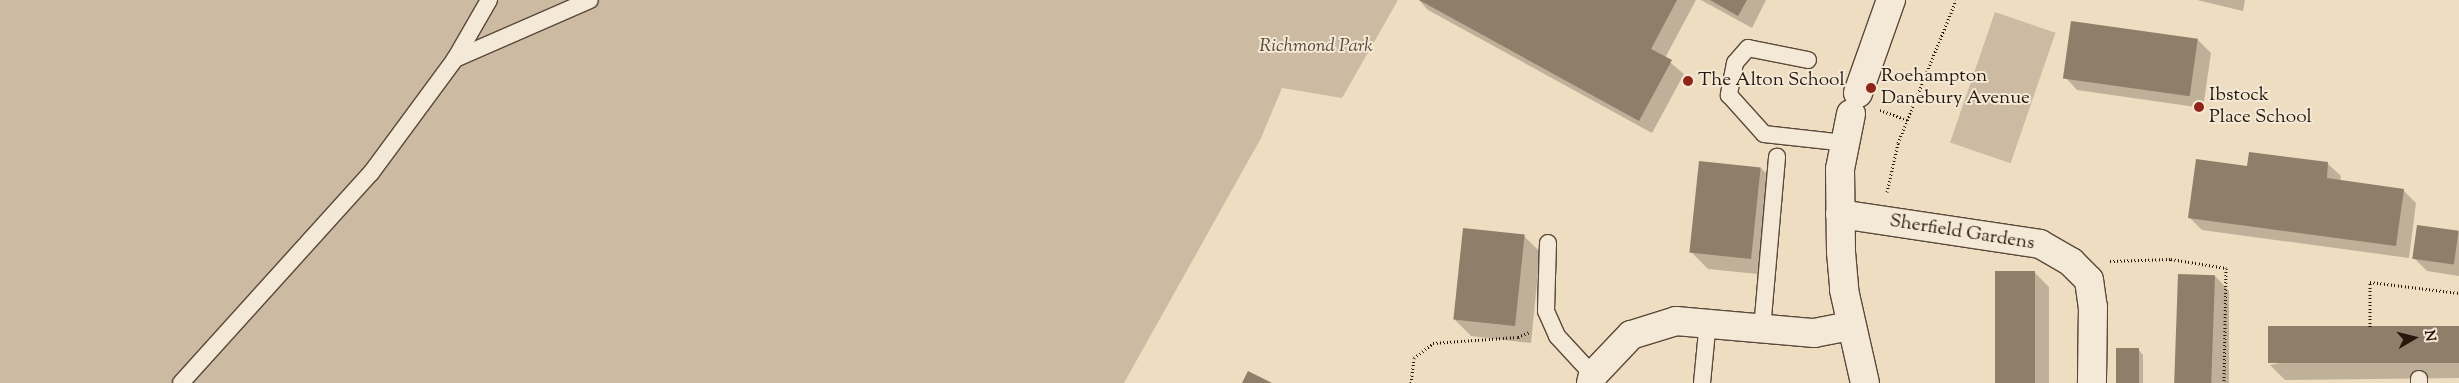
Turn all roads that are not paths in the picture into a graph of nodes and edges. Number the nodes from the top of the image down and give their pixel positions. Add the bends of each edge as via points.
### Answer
1 (489, 0) edge
2 (590, 0) edge
3 (1891, 0) edge
4 (455, 59) junction
5 (1808, 60) dead end
6 (1845, 143) junction
7 (1777, 156) dead end
8 (1840, 214) junction
9 (1548, 243) dead end
10 (1708, 322) junction
11 (1851, 326) junction
12 (1762, 329) junction
13 (1592, 379) edge
14 (181, 383) edge
15 (1702, 383) edge
16 (1865, 383) edge
17 (2092, 383) edge

1 - 4 lane
2 - 4 lane
3 - 6 street via 1861,105
4 - 14 lane via 371,173
5 - 6 lane via 1748,48 1734,63 1729,95 1764,134
6 - 8 street via 1840,169
7 - 12 lane
8 - 11 street via 1844,290
8 - 17 street, Sherfield Gardens via 2040,244 2071,262 2089,280 2093,307
9 - 13 lane via 1544,295 1552,324 1557,336
10 - 12 street
10 - 13 street via 1676,321 1631,335
10 - 15 lane
11 - 12 street via 1814,333
11 - 16 street

